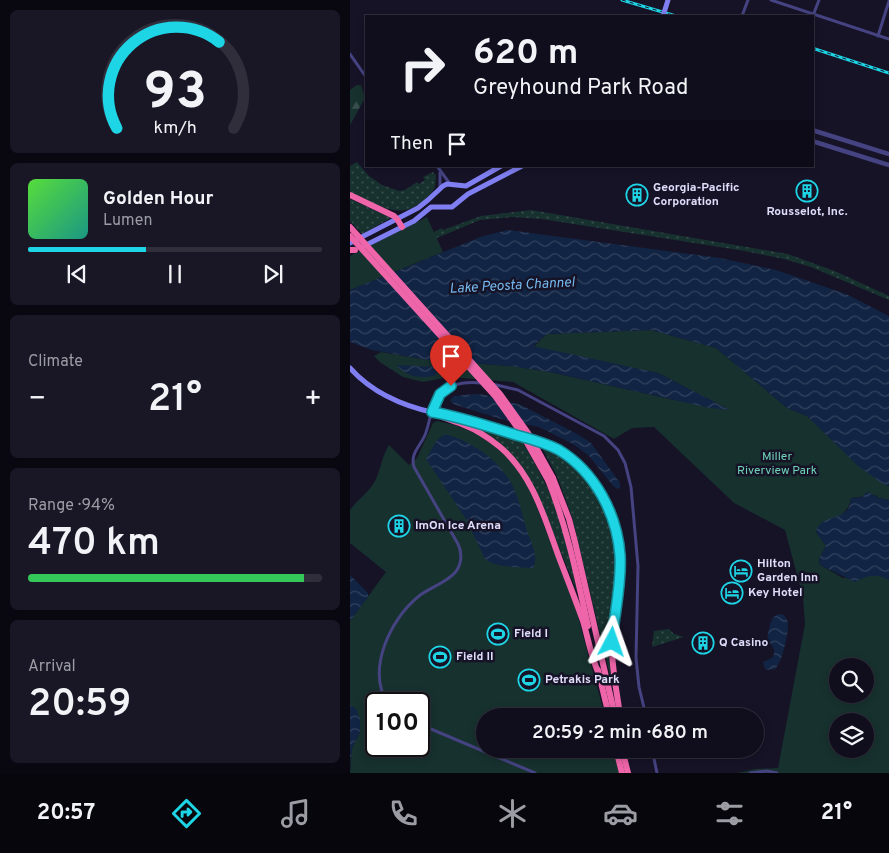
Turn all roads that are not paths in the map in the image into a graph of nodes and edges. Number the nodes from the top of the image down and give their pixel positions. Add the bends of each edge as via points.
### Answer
1 (668, 0) edge
2 (748, 0) edge
3 (772, 0) edge
4 (818, 0) edge
5 (889, 1) edge
6 (663, 15) edge
7 (742, 15) edge
8 (810, 15) edge
9 (813, 15) edge
10 (814, 16) edge
11 (878, 36) junction
12 (889, 39) edge
13 (350, 54) edge
14 (365, 76) edge
15 (814, 131) edge
16 (814, 142) edge
17 (889, 154) edge
18 (889, 165) edge
19 (499, 167) edge
20 (520, 167) edge
21 (438, 168) edge
22 (452, 185) junction
23 (439, 189) junction
24 (350, 195) edge
25 (458, 202) junction
26 (442, 206) junction
27 (397, 219) junction
28 (350, 226) edge
29 (402, 227) junction
30 (350, 236) edge
31 (350, 243) edge
32 (352, 251) edge
33 (350, 368) edge
34 (434, 413) junction
35 (550, 479) junction
36 (598, 672) junction
37 (383, 692) edge
38 (607, 708) edge
39 (613, 708) edge
40 (619, 708) edge
41 (644, 708) edge
42 (430, 729) edge
43 (618, 758) edge
44 (625, 758) edge
45 (654, 758) edge
46 (535, 773) edge
47 (622, 773) edge
48 (628, 773) edge
49 (657, 773) edge
50 (750, 773) edge
51 (777, 773) edge

1 - 6 main road, bridge
2 - 7 street
3 - 8 street
4 - 9 street
5 - 11 street
10 - 11 street
11 - 12 street
13 - 14 street
15 - 17 street
16 - 18 street
19 - 22 main road via 466,186
20 - 25 main road
21 - 22 street
21 - 23 street
22 - 23 main road
22 - 25 main road via 459,193
23 - 26 main road via 438,200
23 - 27 main road via 424,204
24 - 27 highway
25 - 26 main road
26 - 29 main road via 431,207
27 - 29 highway
27 - 31 main road
28 - 35 highway, bridge via 500,394 528,432
29 - 32 main road
30 - 35 highway, bridge via 495,396
33 - 34 main road via 366,384 384,395
34 - 36 highway via 474,429 492,441 512,458 528,480 578,606
34 - 37 street via 414,452 413,462 458,544 460,561 455,573 417,598 392,628 380,672
34 - 40 highway via 444,413 543,443 574,462 597,487 611,512 619,541 612,658
34 - 41 street via 440,394 456,384 477,382 507,386 595,431 618,450 628,470 631,488 638,566 636,658
35 - 36 highway via 569,541
35 - 39 highway via 569,519
36 - 38 highway
42 - 46 street
43 - 47 highway
44 - 48 highway
45 - 49 street
50 - 51 street

